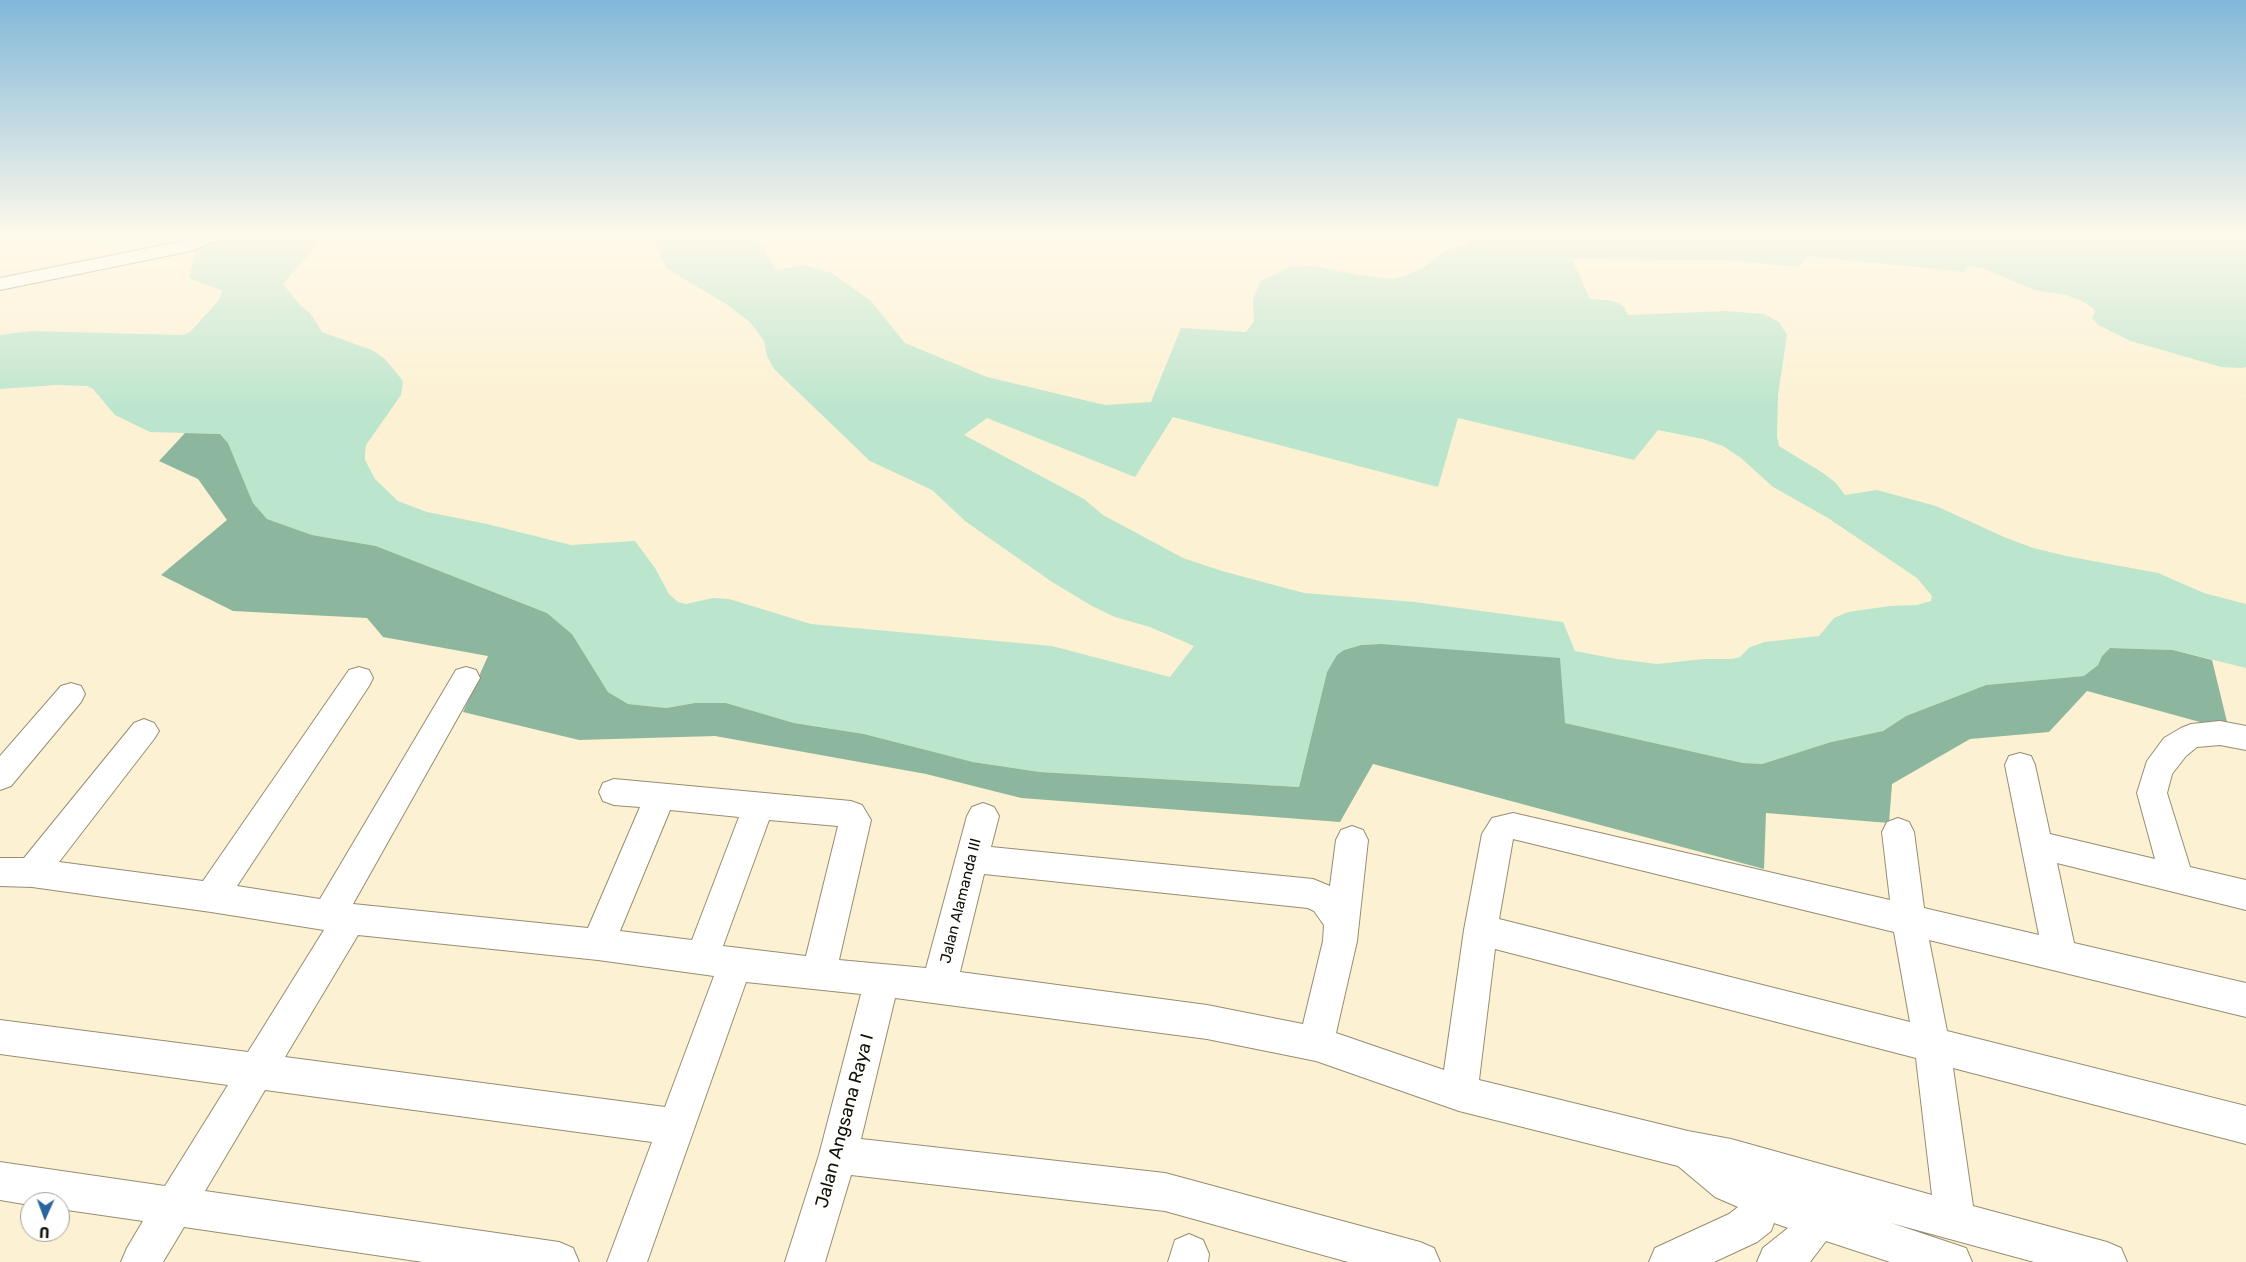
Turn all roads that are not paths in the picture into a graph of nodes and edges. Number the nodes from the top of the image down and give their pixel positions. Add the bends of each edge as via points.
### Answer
1 (359, 678) dead end
2 (466, 678) dead end
3 (71, 694) dead end
4 (144, 731) dead end
5 (2246, 738) edge
6 (2020, 765) dead end
7 (0, 777) edge
8 (614, 792) dead end
9 (660, 797) junction
10 (758, 807) junction
11 (983, 816) dead end
12 (1898, 832) dead end
13 (1352, 840) dead end
14 (2038, 845) junction
15 (972, 859) junction
16 (16, 872) edge
17 (2177, 878) junction
18 (2246, 895) edge
19 (211, 897) junction
20 (339, 917) junction
21 (1909, 920) junction
22 (1341, 922) junction
23 (1481, 930) junction
24 (598, 944) junction
25 (2060, 955) junction
26 (718, 961) junction
27 (819, 972) junction
28 (882, 980) junction
29 (940, 986) junction
30 (2246, 1000) edge
31 (0, 1037) edge
32 (1316, 1044) junction
33 (1932, 1046) junction
34 (257, 1070) junction
35 (1459, 1094) junction
36 (2246, 1125) edge
37 (676, 1127) junction
38 (838, 1155) junction
39 (0, 1181) edge
40 (1770, 1184) junction
41 (1820, 1202) junction
42 (175, 1206) junction
43 (1955, 1220) junction
44 (1710, 1254) edge
45 (141, 1262) edge
46 (559, 1262) edge
47 (627, 1262) edge
48 (805, 1262) edge
49 (1420, 1262) edge
50 (1669, 1262) edge
51 (1777, 1262) edge
52 (1952, 1262) edge
53 (2107, 1262) edge

1 - 19 street
2 - 20 street
3 - 7 street
4 - 16 street
5 - 17 street via 2220,733 2191,736 2175,747 2158,770 2152,793
6 - 14 street
8 - 9 street
9 - 10 street
9 - 24 street
10 - 26 street
10 - 27 street via 851,814 855,820
11 - 15 street, Jalan Alamanda III
12 - 21 street
13 - 22 street
14 - 17 street
14 - 25 street
15 - 22 street via 1314,894 1326,901
15 - 29 street, Jalan Alamanda III
16 - 19 street
17 - 18 street
19 - 20 street
20 - 24 street
20 - 34 street
21 - 23 street via 1513,826 1503,828 1498,834
21 - 25 street
21 - 33 street
22 - 32 street via 1340,941
23 - 33 street
23 - 35 street
24 - 26 street
25 - 30 street
26 - 27 street
26 - 37 street
27 - 28 street
28 - 29 street
28 - 38 street, Jalan Angsana Raya I
29 - 32 street via 1207,1022
31 - 34 street
32 - 35 street
33 - 36 street
33 - 43 street
34 - 37 street
34 - 42 street
35 - 40 street via 1688,1150 1729,1183
37 - 47 street
38 - 48 street, Jalan Angsana Raya I
38 - 49 street via 1165,1192
39 - 42 street
40 - 41 street
40 - 44 street via 1757,1217
41 - 43 street
41 - 51 street via 1806,1237
41 - 52 street
42 - 45 street
42 - 46 street
43 - 53 street
44 - 50 street

